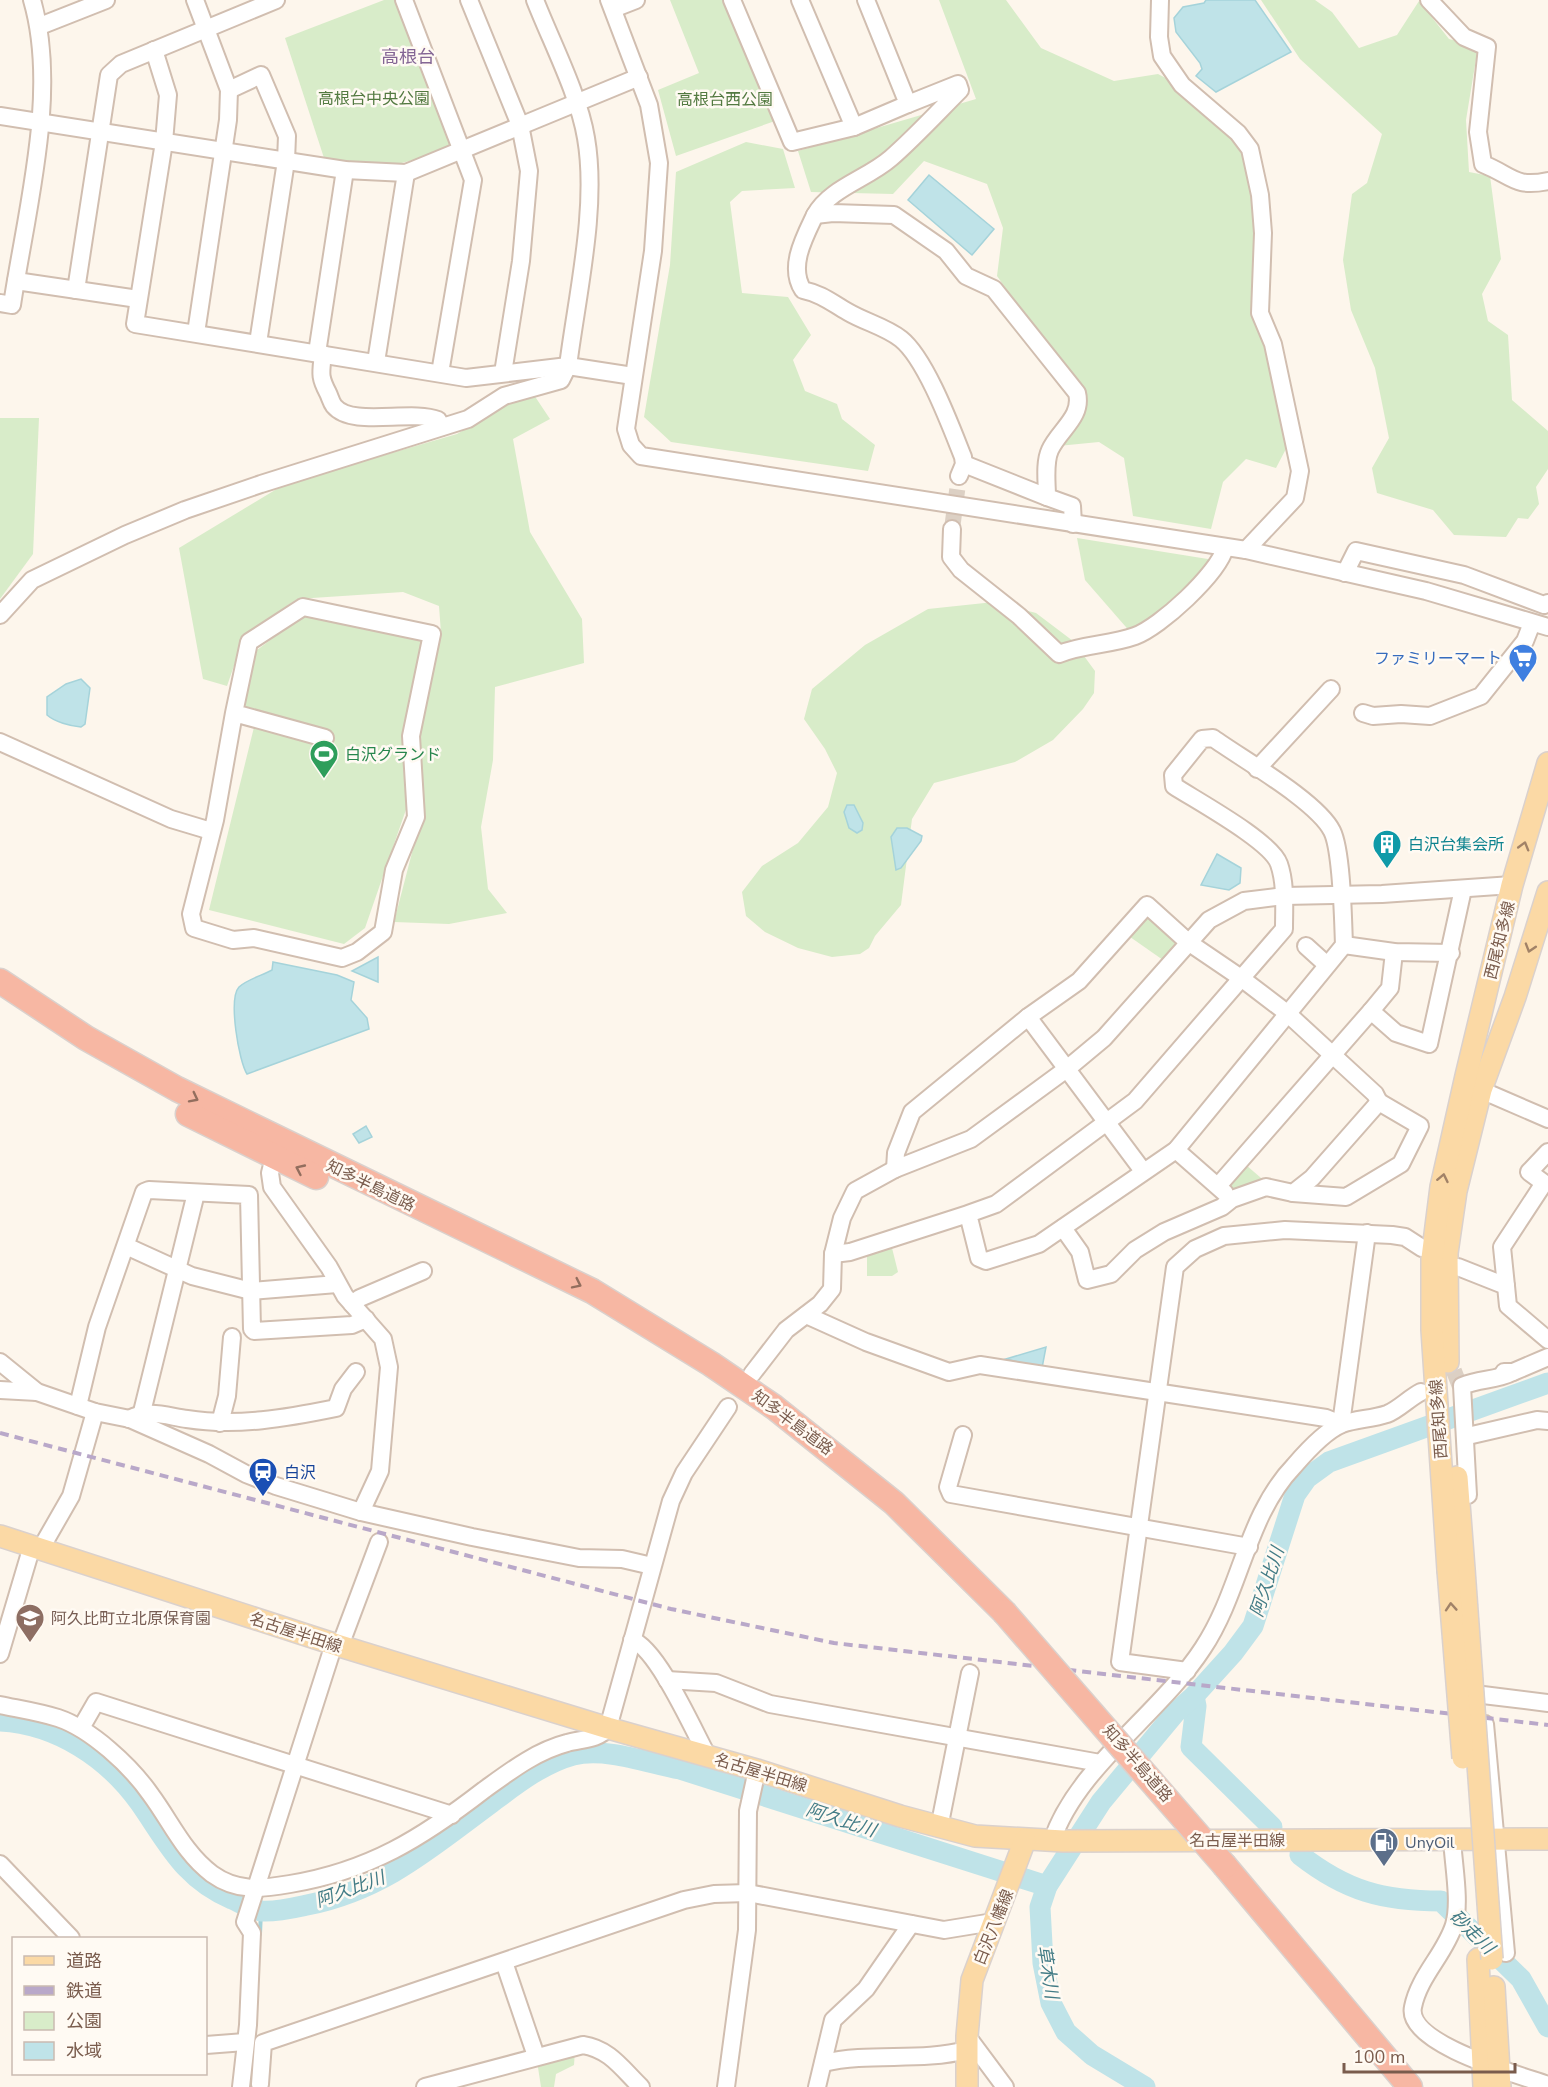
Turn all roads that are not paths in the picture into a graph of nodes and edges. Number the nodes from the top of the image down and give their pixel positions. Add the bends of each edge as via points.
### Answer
1 (32, 0) edge
2 (105, 0) edge
3 (195, 0) edge
4 (404, 0) edge
5 (469, 0) edge
6 (535, 0) edge
7 (636, 0) edge
8 (732, 0) edge
9 (800, 0) edge
10 (866, 0) edge
11 (1160, 0) edge
12 (1428, 0) edge
13 (270, 1) edge
14 (611, 5) edge
15 (40, 26) junction
16 (207, 28) junction
17 (154, 50) junction
18 (639, 77) junction
19 (229, 90) junction
20 (576, 103) junction
21 (908, 104) junction
22 (0, 116) edge
23 (41, 123) junction
24 (520, 125) junction
25 (854, 127) junction
26 (102, 132) junction
27 (164, 142) junction
28 (463, 149) junction
29 (223, 151) junction
30 (286, 161) junction
31 (345, 170) junction
32 (406, 173) junction
33 (1548, 181) edge
34 (815, 215) junction
35 (16, 281) junction
36 (76, 290) junction
37 (138, 299) junction
38 (0, 303) edge
39 (196, 333) junction
40 (258, 343) junction
41 (320, 353) junction
42 (376, 362) junction
43 (568, 366) junction
44 (440, 373) junction
45 (503, 373) junction
46 (633, 376) junction
47 (441, 427) junction
48 (1047, 497) junction
49 (1073, 525) junction
50 (952, 529) tunnel mouth
51 (1225, 548) junction
52 (1246, 550) junction
53 (1345, 573) junction
54 (1548, 603) edge
55 (0, 615) edge
56 (1540, 625) edge
57 (1331, 689) dead end
58 (234, 713) junction
59 (1363, 713) dead end
60 (325, 738) dead end
61 (0, 742) edge
62 (1548, 763) edge
63 (1257, 769) junction
64 (211, 831) junction
65 (1512, 885) junction
66 (1463, 889) junction
67 (1548, 892) edge
68 (1341, 894) junction
69 (1284, 896) junction
70 (1188, 942) junction
71 (1344, 945) junction
72 (1306, 946) dead end
73 (1394, 952) junction
74 (1451, 953) junction
75 (1327, 965) junction
76 (1241, 978) junction
77 (0, 981) edge
78 (0, 1001) edge
79 (1371, 1011) junction
80 (1287, 1013) junction
81 (1028, 1017) junction
82 (1332, 1056) junction
83 (1068, 1068) junction
84 (1481, 1090) junction
85 (1379, 1102) junction
86 (1548, 1119) edge
87 (1108, 1122) junction
88 (1176, 1150) junction
89 (1548, 1152) edge
90 (272, 1165) dead end
91 (895, 1169) junction
92 (1143, 1171) junction
93 (1218, 1186) junction
94 (196, 1193) junction
95 (1293, 1193) junction
96 (1232, 1199) junction
97 (968, 1214) junction
98 (1063, 1228) junction
99 (1367, 1233) junction
100 (126, 1246) junction
101 (1422, 1248) dead end
102 (833, 1254) junction
103 (1458, 1267) dead end
104 (178, 1270) junction
105 (423, 1271) dead end
106 (337, 1284) junction
107 (1506, 1286) junction
108 (251, 1291) junction
109 (352, 1304) junction
110 (806, 1314) junction
111 (366, 1319) junction
112 (232, 1337) dead end
113 (1548, 1340) edge
114 (1548, 1358) edge
115 (0, 1362) edge
116 (356, 1372) dead end
117 (1513, 1372) junction
118 (752, 1374) dead end
119 (1465, 1376) tunnel mouth
120 (0, 1390) edge
121 (37, 1392) junction
122 (1159, 1394) junction
123 (1439, 1398) junction
124 (78, 1406) junction
125 (728, 1407) dead end
126 (95, 1412) junction
127 (135, 1416) junction
128 (1548, 1421) edge
129 (220, 1423) junction
130 (1341, 1424) junction
131 (1468, 1433) junction
132 (963, 1435) dead end
133 (361, 1512) junction
134 (1141, 1527) junction
135 (0, 1536) edge
136 (379, 1542) dead end
137 (1249, 1546) junction
138 (36, 1548) junction
139 (652, 1566) junction
140 (999, 1618) junction
141 (632, 1640) junction
142 (337, 1645) junction
143 (0, 1647) edge
144 (0, 1654) edge
145 (1187, 1671) junction
146 (970, 1673) dead end
147 (667, 1680) junction
148 (1548, 1703) edge
149 (0, 1705) edge
150 (1485, 1724) dead end
151 (81, 1728) junction
152 (608, 1728) junction
153 (958, 1738) junction
154 (707, 1755) junction
155 (1100, 1763) junction
156 (295, 1765) junction
157 (754, 1783) junction
158 (452, 1815) junction
159 (939, 1828) junction
160 (1452, 1838) junction
161 (1496, 1839) junction
162 (1548, 1839) edge
163 (1025, 1840) junction
164 (1058, 1841) junction
165 (0, 1864) edge
166 (1219, 1871) junction
167 (256, 1890) junction
168 (748, 1893) junction
169 (993, 1922) junction
170 (911, 1924) junction
171 (70, 1937) edge
172 (1492, 1957) junction
173 (504, 1962) junction
174 (245, 2042) junction
175 (967, 2043) junction
176 (207, 2045) edge
177 (536, 2056) junction
178 (823, 2063) junction
179 (1494, 2072) edge
180 (253, 2085) edge
181 (1548, 2085) edge
182 (425, 2087) edge
183 (641, 2087) edge
184 (726, 2087) edge
185 (817, 2087) edge
186 (967, 2087) edge
187 (1005, 2087) edge
188 (1390, 2087) edge
189 (1410, 2087) edge
190 (1484, 2087) edge

1 - 15 street
2 - 15 street
3 - 16 street
4 - 28 street
5 - 24 street
6 - 20 street
7 - 14 street
8 - 25 street via 792,142
9 - 25 street
10 - 21 street
11 - 52 street via 1162,56 1182,85 1238,133 1250,149 1260,195 1260,313 1272,344 1300,471 1295,498
12 - 33 street via 1464,38 1487,47 1478,132 1483,164 1518,183
13 - 16 street
14 - 18 street
15 - 23 street
16 - 17 street
16 - 19 street
17 - 26 street via 121,64 109,75
17 - 27 street via 168,95
18 - 20 street
18 - 46 street via 649,105 659,164 653,251
19 - 29 street
19 - 30 street via 261,75 287,136
20 - 24 street
20 - 43 street via 586,136 590,192
21 - 25 street
21 - 34 street via 958,84 960,90 891,158 824,201
22 - 23 street
23 - 26 street
23 - 35 street
24 - 28 street
24 - 45 street via 529,171 521,261
26 - 27 street
26 - 36 street
27 - 29 street
27 - 37 street
28 - 32 street
28 - 44 street via 473,180
29 - 30 street
29 - 39 street
30 - 31 street
30 - 40 street
31 - 32 street
31 - 41 street
32 - 42 street
34 - 48 street via 800,246 797,282 803,290 828,298 909,346 946,414 962,470
34 - 48 street via 894,215 945,251 966,276 994,289 1022,321 1079,399 1075,415 1048,452
35 - 36 street
35 - 38 street via 12,305
36 - 37 street
37 - 39 street via 135,324
39 - 40 street
40 - 41 street
41 - 42 street
41 - 47 street via 320,380 334,406 359,416 433,418
42 - 44 street
43 - 45 street
43 - 46 street
43 - 47 street via 561,380 504,396 468,419
44 - 45 street via 466,378
46 - 49 street via 626,429 628,439 641,456
47 - 55 street via 250,488 125,535 33,580
48 - 49 street via 1072,506
49 - 51 street
50 - 51 street via 950,550 955,564 1059,654 1134,636 1153,626 1211,573
51 - 52 street
52 - 53 street
53 - 54 street via 1356,551 1464,575 1544,605
53 - 56 street via 1426,591
56 - 59 street via 1473,701 1425,716
57 - 63 street
58 - 60 street
58 - 64 street
58 - 64 street via 249,642 303,606 432,634 411,736 416,817 394,870 383,932 342,958 254,938 233,940 200,932 194,928 191,914
61 - 64 street via 171,819
65 -> 62 main road, 西尾知多線
63 - 68 street via 1326,821 1333,833
63 - 69 street via 1213,738 1202,739 1173,775 1174,786 1269,849 1279,863
65 - 66 street
123 -> 65 main road, 西尾知多線 via 1432,1330 1432,1258 1441,1187
66 - 68 street
66 - 74 street
67 -> 84 main road, 西尾知多線
68 - 69 street
68 - 71 street
69 - 70 street via 1244,901 1209,920
69 - 76 street via 1284,929
70 - 76 street
70 - 81 street via 1147,905 1079,981
70 - 83 street via 1104,1038
71 - 73 street
71 - 75 street
72 - 75 street
73 - 74 street
73 - 79 street via 1390,988
74 - 79 street via 1430,1044 1396,1033
75 - 80 street
76 - 80 street
76 - 87 street via 1135,1101
77 -> 140 highway, 知多半島道路 via 86,1038 177,1089 591,1291 711,1364 774,1407 886,1496
140 -> 78 highway, 知多半島道路 via 883,1515 765,1420 702,1377 584,1306 169,1104
79 - 82 street
80 - 82 street
80 - 88 street
81 - 83 street
81 - 91 street via 912,1112 896,1153
82 - 85 street
82 - 93 street
83 - 87 street
83 - 91 street via 965,1143
84 - 86 street
84 - 123 main road, 西尾知多線 via 1456,1191 1447,1252 1446,1327
85 - 95 street via 1312,1178
85 - 95 street via 1420,1125 1401,1164 1346,1197
87 - 92 street
87 - 97 street via 996,1204
88 - 92 street
88 - 93 street
89 - 107 street via 1529,1172 1544,1183 1502,1247
90 - 106 street via 272,1188
91 - 102 street via 855,1191 842,1218
92 - 98 street
93 - 96 street
94 - 100 street via 144,1192
94 - 104 street
94 - 108 street via 249,1195
95 - 96 street via 1266,1187
96 - 98 street via 1222,1208 1164,1232 1136,1250 1111,1274 1087,1280 1080,1252
97 - 98 street via 979,1258 986,1261 1039,1244
97 - 102 street
99 - 101 street via 1405,1237
99 - 122 street via 1274,1230 1224,1236 1195,1249 1175,1267
99 - 130 street
100 - 104 street
100 - 124 street via 97,1327
102 - 110 street via 832,1289
103 - 107 street
104 - 108 street
104 - 127 street
105 - 109 street
106 - 108 street
106 - 109 street
107 - 113 street via 1508,1306
108 - 111 street via 254,1331 352,1325
109 - 111 street
110 - 118 street via 786,1330
110 - 122 street via 866,1342 949,1372 980,1365
111 - 133 street via 383,1339 389,1367 380,1472
112 - 129 street via 227,1396
114 - 117 street
115 - 121 street
116 - 129 street via 343,1389 336,1408 276,1419
117 - 119 street
117 - 123 street via 1500,1379 1480,1379
120 - 121 street
121 - 124 street
122 - 130 street via 1326,1418
122 - 134 street
123 - 130 street
123 - 131 street
123 - 172 main road, 西尾知多線, bridge
124 - 126 street
125 - 139 street via 677,1485
126 - 127 street
126 - 138 street via 71,1496
127 - 129 street
127 - 133 street via 246,1474
128 - 131 street
130 - 137 street via 1285,1476 1265,1504
131 - 148 street via 1484,1700
132 - 134 street via 948,1487 951,1494
133 - 139 street via 579,1558 622,1559
134 - 137 street
134 - 145 street via 1120,1662
135 - 138 main road, 名古屋半田線
136 - 142 street
137 - 145 street via 1210,1636
138 - 142 main road, 名古屋半田線
138 - 143 street
139 - 141 street
140 - 166 highway, 知多半島道路
141 - 147 street via 643,1643
141 - 152 street
142 - 152 main road, 名古屋半田線
142 - 156 street
143 - 144 street
145 - 155 street
146 - 153 street
147 - 153 street via 716,1683 770,1704
147 - 154 street
149 - 151 street via 59,1718
150 - 161 street
151 - 156 street via 96,1702
151 - 167 street via 141,1781 200,1863 227,1882
152 - 154 main road, 名古屋半田線
152 - 158 street via 601,1736 564,1743 534,1757
153 - 155 street
153 - 159 street
154 - 157 main road, 名古屋半田線
155 - 164 street via 1057,1825
156 - 158 street
156 - 167 street
157 - 159 main road, 名古屋半田線
157 - 168 street
158 - 167 street via 368,1864 322,1880
159 - 163 main road, 名古屋半田線
160 - 161 main road, 名古屋半田線
160 - 164 main road, 名古屋半田線
160 - 179 street via 1454,1925 1412,2008 1415,2022 1428,2036
161 - 162 main road, 名古屋半田線
161 - 172 street
163 - 164 main road, 名古屋半田線
163 - 169 main road, 白沢八幡線
165 - 171 street
166 - 188 highway, 知多半島道路
166 - 189 highway, 知多半島道路
167 - 174 street via 245,1923 252,1933
168 - 170 street
168 - 173 street via 684,1900
168 - 184 street via 747,1929
169 - 170 street via 944,1930
169 - 175 main road, 白沢八幡線 via 972,1980
170 - 178 street via 866,1989 838,2013 830,2027
172 - 179 main road, 西尾知多線
173 - 177 street
173 - 180 street via 263,2043
174 - 176 street
174 - 180 street
175 - 178 street via 940,2056 879,2056
175 - 186 main road, 白沢八幡線
175 - 187 street via 978,2048
177 - 182 street
177 - 183 street via 577,2045 591,2046 616,2061
178 - 185 street
179 - 181 street
179 - 190 main road, 西尾知多線

